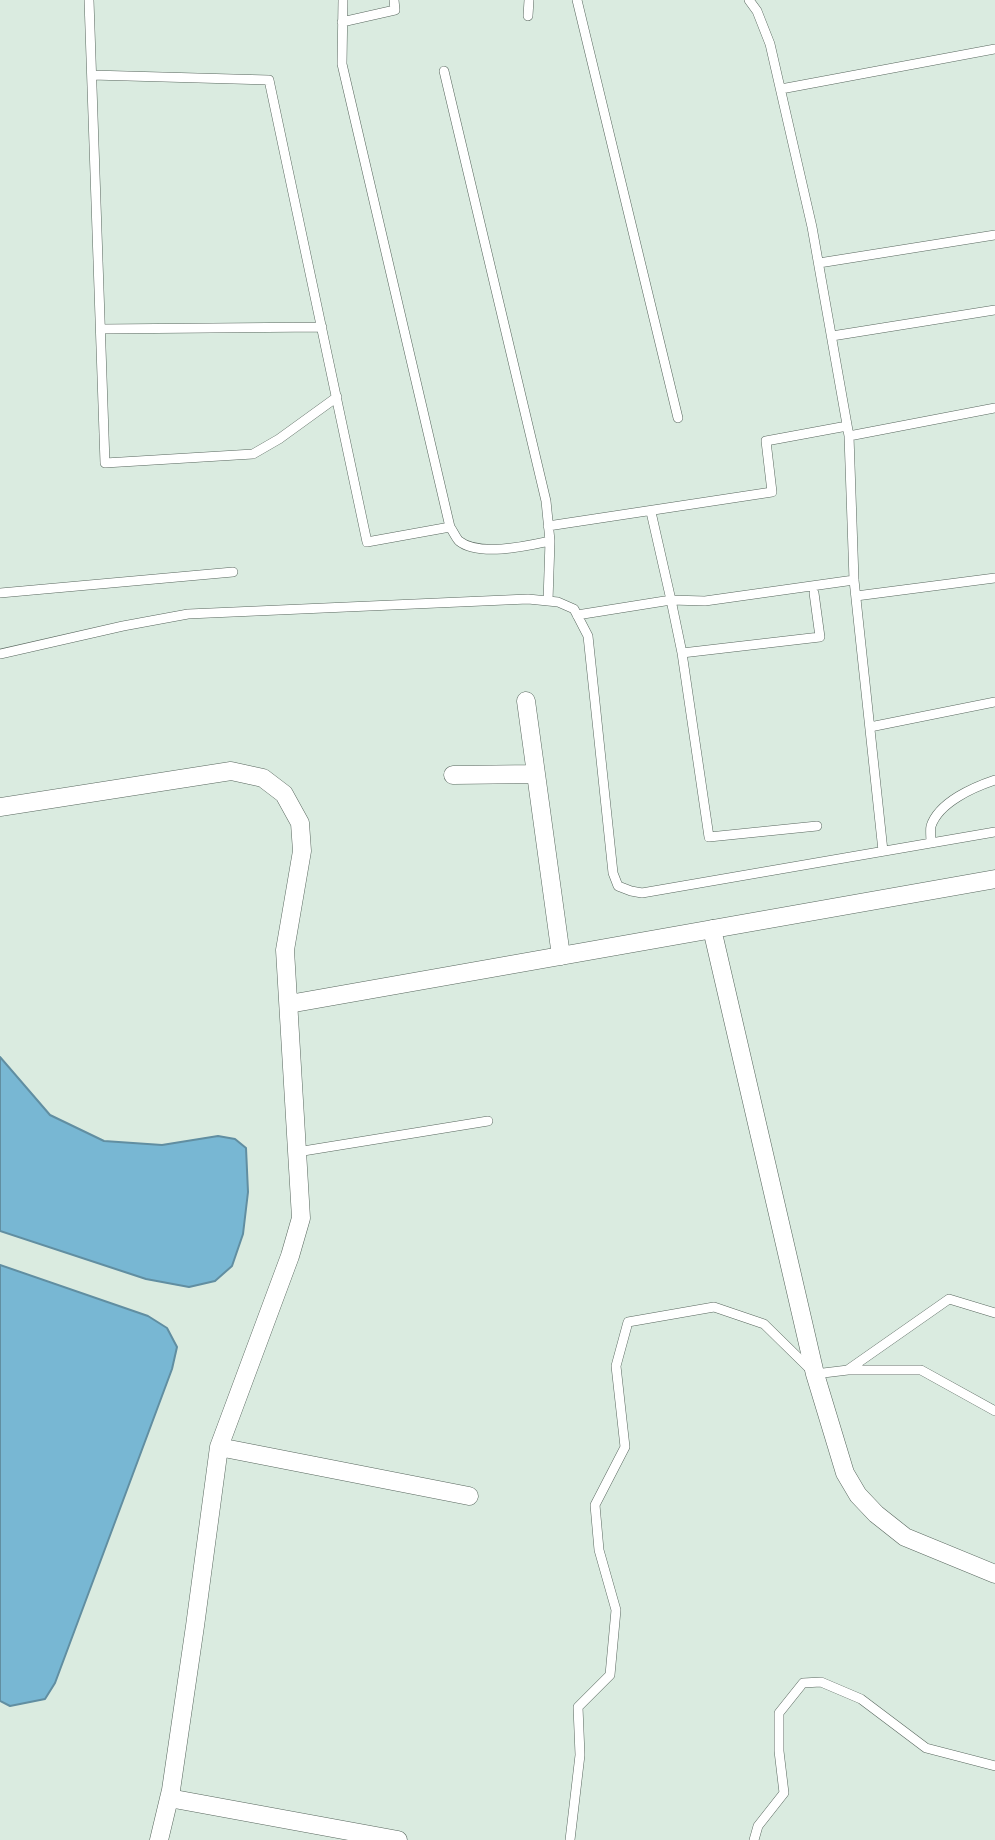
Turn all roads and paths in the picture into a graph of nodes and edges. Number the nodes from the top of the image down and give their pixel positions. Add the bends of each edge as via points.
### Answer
1 (89, 0) edge
2 (343, 0) edge
3 (394, 0) edge
4 (528, 0) edge
5 (577, 0) edge
6 (752, 0) edge
7 (528, 16) dead end
8 (342, 22) junction
9 (995, 49) edge
10 (444, 71) dead end
11 (92, 75) junction
12 (781, 89) junction
13 (995, 235) edge
14 (819, 263) junction
15 (995, 310) edge
16 (322, 327) junction
17 (101, 329) junction
18 (832, 336) junction
19 (337, 397) junction
20 (995, 408) edge
21 (678, 418) dead end
22 (848, 426) junction
23 (849, 436) junction
24 (651, 512) junction
25 (548, 526) junction
26 (450, 527) junction
27 (550, 541) junction
28 (233, 572) dead end
29 (995, 578) edge
30 (854, 580) junction
31 (0, 593) edge
32 (814, 593) dead end
33 (856, 596) junction
34 (671, 600) junction
35 (548, 601) junction
36 (577, 615) junction
37 (0, 653) edge
38 (682, 653) junction
39 (526, 701) dead end
40 (995, 702) edge
41 (870, 727) junction
42 (536, 774) junction
43 (453, 775) dead end
44 (995, 780) edge
45 (0, 807) edge
46 (817, 826) dead end
47 (995, 832) edge
48 (931, 843) junction
49 (883, 851) junction
50 (995, 879) edge
51 (712, 929) junction
52 (561, 956) junction
53 (289, 1004) junction
54 (488, 1121) dead end
55 (297, 1152) junction
56 (995, 1313) edge
57 (848, 1370) junction
58 (815, 1374) junction
59 (995, 1411) edge
60 (219, 1447) junction
61 (469, 1496) dead end
62 (995, 1574) edge
63 (995, 1766) edge
64 (169, 1798) junction
65 (159, 1840) edge
66 (398, 1840) edge
67 (570, 1840) edge
68 (754, 1840) edge

1 - 11 lane
2 - 8 lane
3 - 8 lane via 395,10
4 - 7 lane
5 - 21 lane
6 - 12 lane
8 - 26 lane via 342,64
9 - 12 lane
10 - 25 lane via 546,501
11 - 16 lane via 269,80
11 - 17 lane
12 - 14 lane
13 - 14 lane
14 - 18 lane
15 - 18 lane
16 - 17 lane
16 - 19 lane
17 - 19 lane via 105,463 253,454
18 - 22 lane
19 - 26 lane via 368,542
20 - 23 lane
22 - 23 lane
22 - 24 lane via 766,442 772,492
23 - 30 lane
24 - 25 lane
24 - 34 lane
25 - 27 lane
26 - 27 lane via 460,541 479,549 510,550
27 - 35 lane
28 - 31 lane
29 - 33 lane
30 - 33 lane
30 - 34 lane via 705,601
32 - 38 lane via 820,636
33 - 41 lane
34 - 36 lane
34 - 38 lane
35 - 36 lane via 574,609
35 - 37 lane via 188,614
36 - 49 lane via 588,636 618,886 642,893
38 - 46 lane via 709,837
39 - 42 street
40 - 41 lane
41 - 49 lane
42 - 43 street
42 - 52 street
44 - 48 lane via 975,786 945,807 932,824
45 - 53 street via 231,771 263,778 284,794 300,823 302,851 285,950
47 - 48 lane
48 - 49 lane
50 - 51 street
51 - 52 street
51 - 58 street
52 - 53 street
53 - 55 street
54 - 55 lane
55 - 60 street via 301,1217
56 - 57 lane via 948,1299
57 - 58 lane
57 - 59 lane via 921,1370
58 - 62 street via 845,1473 858,1495 905,1537
58 - 67 lane via 764,1324 714,1307 628,1322 616,1367 625,1447 595,1505 599,1550 616,1610 610,1675 578,1707 580,1755
60 - 61 street
60 - 64 street
63 - 68 lane via 926,1748 861,1699 821,1682 803,1683 779,1713 784,1793 758,1826
64 - 65 street
64 - 66 street

